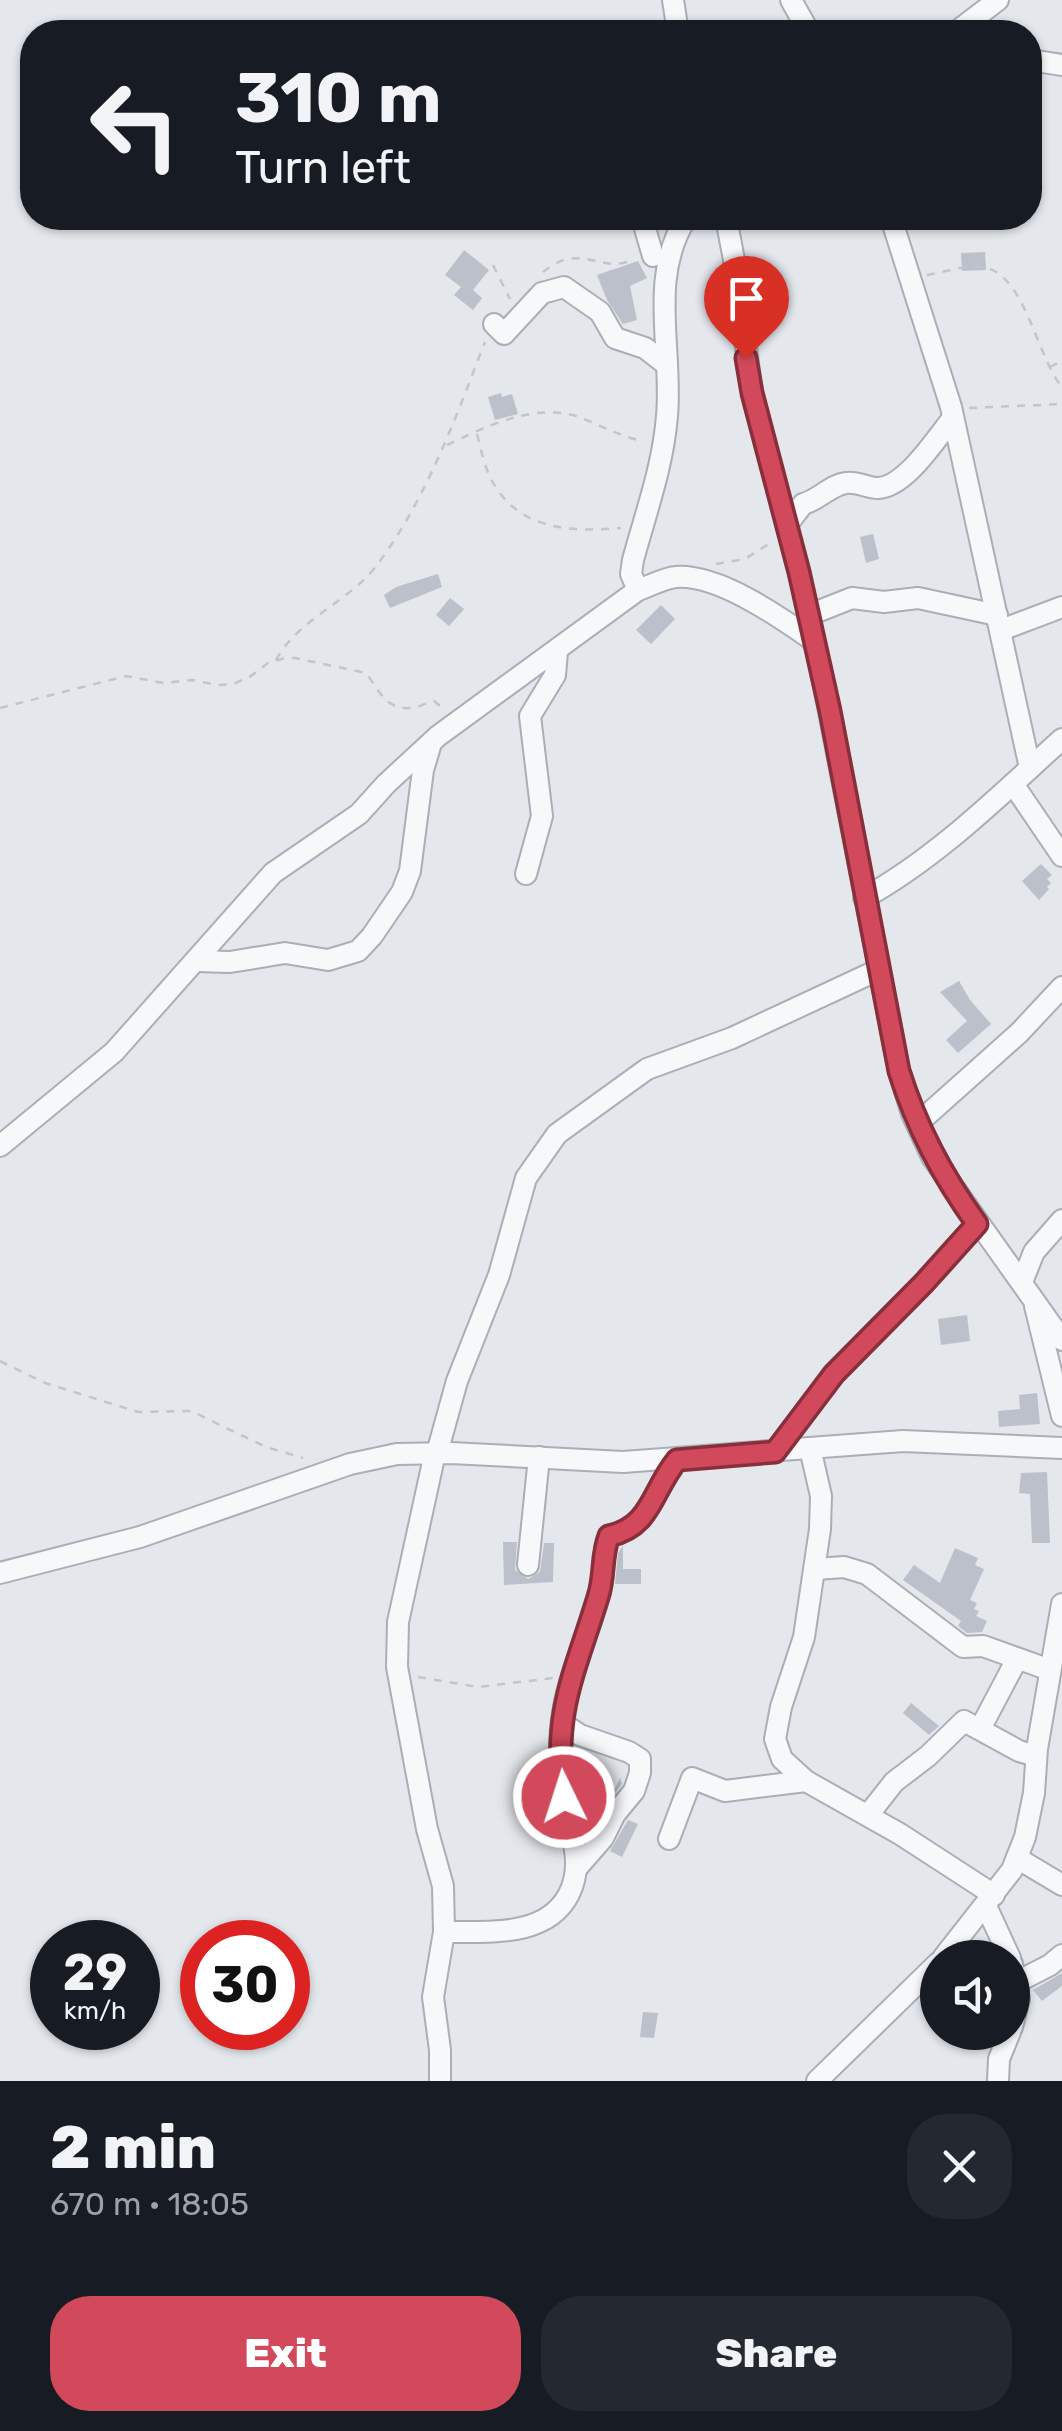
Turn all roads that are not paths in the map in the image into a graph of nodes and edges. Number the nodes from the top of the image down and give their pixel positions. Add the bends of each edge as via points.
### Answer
1 (998, 0) edge
2 (972, 20) edge
3 (645, 230) edge
4 (679, 230) edge
5 (729, 230) edge
6 (895, 230) edge
7 (652, 256) road end
8 (494, 324) road end
9 (668, 365) junction
10 (952, 413) junction
11 (787, 527) junction
12 (638, 590) junction
13 (1062, 607) edge
14 (808, 615) junction
15 (999, 622) junction
16 (814, 641) junction
17 (557, 652) junction
18 (1062, 740) edge
19 (432, 742) junction
20 (1030, 768) junction
21 (1013, 784) junction
22 (1062, 856) edge
23 (526, 874) dead end
24 (864, 898) junction
25 (196, 962) junction
26 (878, 970) junction
27 (1062, 988) edge
28 (917, 1124) junction
29 (0, 1146) edge
30 (1062, 1220) edge
31 (977, 1224) junction
32 (1041, 1243) junction
33 (998, 1250) junction
34 (1028, 1290) junction
35 (1062, 1340) edge
36 (1062, 1416) edge
37 (810, 1448) junction
38 (1062, 1448) edge
39 (775, 1452) junction
40 (436, 1453) junction
41 (539, 1457) junction
42 (677, 1460) junction
43 (528, 1565) dead end
44 (816, 1568) junction
45 (0, 1573) edge
46 (1062, 1604) edge
47 (1058, 1646) edge
48 (1018, 1659) junction
49 (1050, 1670) junction
50 (562, 1723) junction
51 (980, 1729) junction
52 (1036, 1756) junction
53 (806, 1781) junction
54 (868, 1816) junction
55 (668, 1838) dead end
56 (1017, 1858) junction
57 (576, 1870) junction
58 (1062, 1886) edge
59 (990, 1900) junction
60 (444, 1932) junction
61 (958, 1940) edge
62 (1004, 1940) edge
63 (1062, 1954) edge
64 (1030, 1967) edge
65 (920, 1982) edge
66 (1003, 2050) edge
67 (440, 2081) edge
68 (818, 2081) edge
69 (998, 2081) edge

1 - 2 street
3 - 7 street
4 - 9 street via 664,285
5 - 11 street via 752,393
6 - 10 street
8 - 9 street via 504,334 542,294 564,286 600,312 615,338
9 - 12 street via 659,475 631,574
10 - 11 street via 893,484 843,483 803,504
10 - 15 street
11 - 14 street
12 - 16 street via 676,577 699,581 756,602
12 - 17 street
13 - 15 street
14 - 15 street via 852,598 918,598
14 - 16 street
15 - 20 street
16 - 24 street
17 - 19 street
17 - 23 street via 556,675 530,716 542,816
18 - 20 street
19 - 25 street via 360,814 273,874
19 - 25 street via 410,871 358,951 328,960 285,953
20 - 21 street
21 - 22 street
21 - 24 street
24 - 26 street
25 - 29 street via 114,1052
26 - 28 street
26 - 40 street via 647,1069 557,1134 526,1178
27 - 28 street
28 - 31 street
30 - 32 street
31 - 33 street
31 - 39 street via 834,1374
32 - 33 street
32 - 34 street
33 - 34 street
34 - 35 street
34 - 36 street
37 - 38 street via 903,1441
37 - 39 street
37 - 44 street via 820,1496
39 - 42 street
40 - 41 street
40 - 45 street via 350,1464 140,1537
40 - 60 street via 398,1622 397,1667 442,1886
41 - 42 street
41 - 43 street
42 - 50 street via 640,1522 609,1536
44 - 48 street via 866,1574 963,1647 983,1646
44 - 53 street via 775,1739 782,1759
46 - 47 street
47 - 49 street
48 - 49 street
48 - 51 street
49 - 52 street
50 - 57 street via 562,1779
50 - 57 street via 634,1754 640,1765 634,1791
51 - 52 street
51 - 54 street via 960,1723 894,1782
52 - 56 street
53 - 54 street
53 - 55 street via 725,1792 692,1778
54 - 59 street
56 - 58 street
56 - 59 street
57 - 60 street via 569,1895 529,1927
59 - 61 street
59 - 62 street
60 - 67 street via 433,1998
63 - 64 street via 1050,1965
65 - 68 street
66 - 69 street

